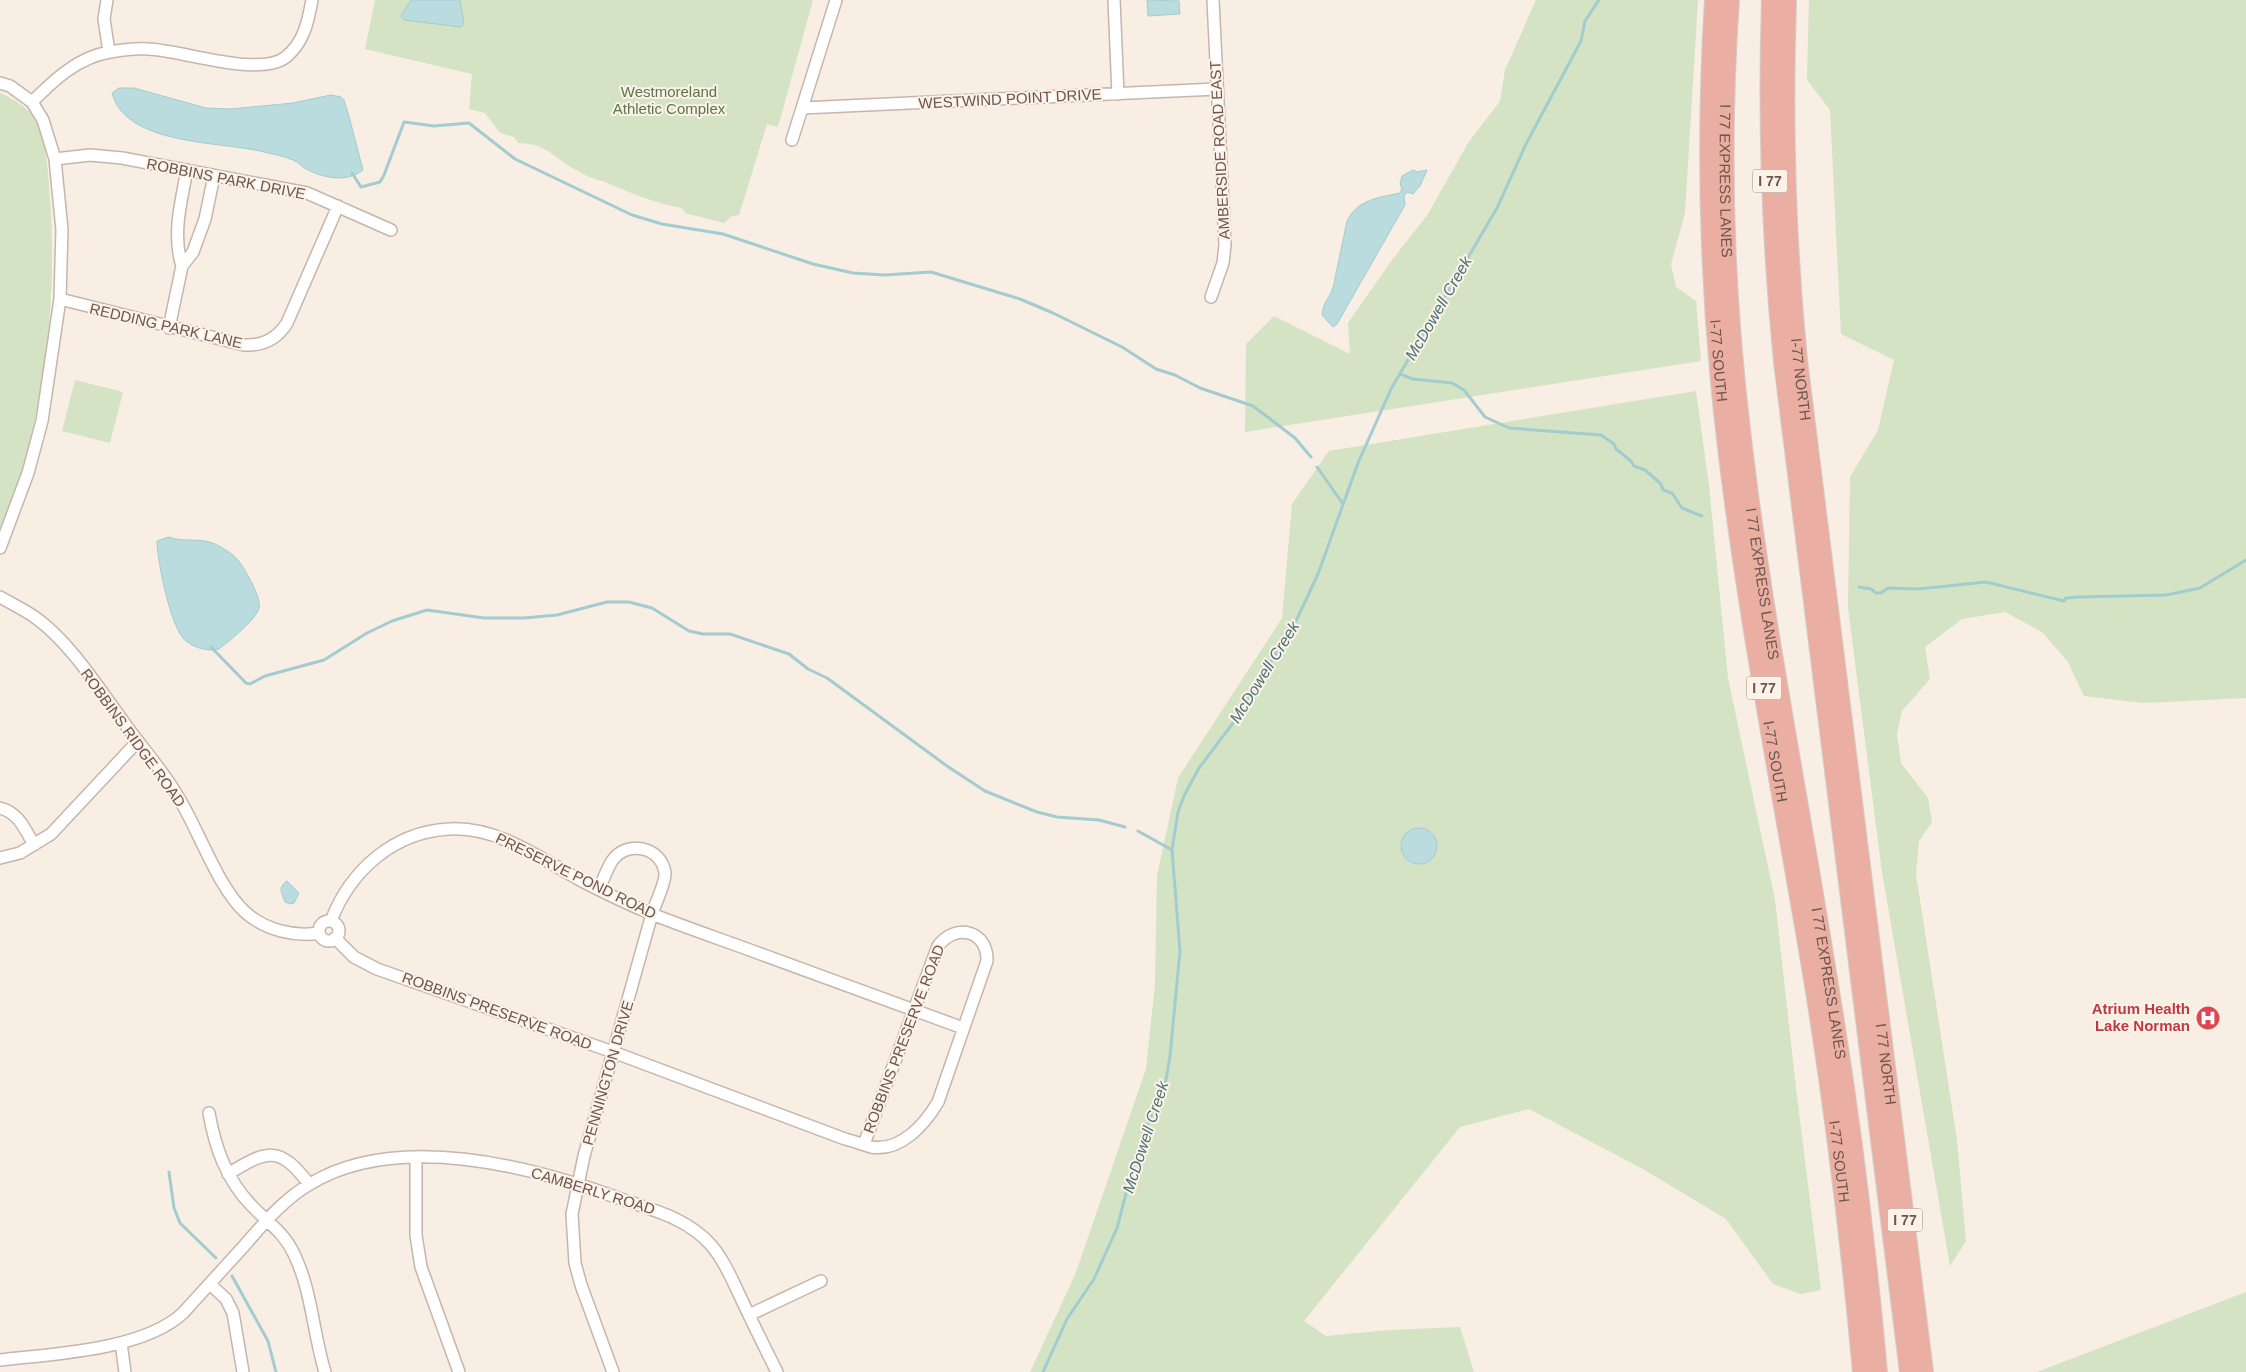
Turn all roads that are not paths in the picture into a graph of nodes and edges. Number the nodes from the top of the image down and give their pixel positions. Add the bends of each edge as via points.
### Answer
1 (107, 0) edge
2 (312, 0) edge
3 (836, 0) edge
4 (1114, 0) edge
5 (1213, 0) edge
6 (1714, 0) edge
7 (1730, 0) edge
8 (1771, 0) edge
9 (1787, 0) edge
10 (109, 52) junction
11 (0, 83) edge
12 (1218, 89) junction
13 (1118, 94) junction
14 (32, 102) junction
15 (802, 108) junction
16 (792, 140) dead end
17 (55, 159) junction
18 (187, 170) junction
19 (214, 176) junction
20 (338, 206) junction
21 (391, 230) dead end
22 (182, 266) junction
23 (1210, 298) dead end
24 (60, 300) junction
25 (169, 328) junction
26 (0, 548) edge
27 (0, 597) edge
28 (1819, 656) junction
29 (138, 741) junction
30 (1847, 757) junction
31 (0, 808) edge
32 (34, 845) junction
33 (0, 858) edge
34 (599, 889) junction
35 (652, 914) junction
36 (331, 921) junction
37 (319, 933) junction
38 (336, 938) junction
39 (914, 1010) junction
40 (963, 1028) junction
41 (613, 1052) junction
42 (210, 1113) dead end
43 (864, 1144) junction
44 (416, 1157) junction
45 (228, 1174) junction
46 (309, 1184) junction
47 (578, 1184) junction
48 (267, 1220) junction
49 (1866, 1254) junction
50 (821, 1281) dead end
51 (210, 1284) junction
52 (749, 1316) junction
53 (121, 1343) junction
54 (3, 1360) edge
55 (6, 1372) edge
56 (125, 1372) edge
57 (243, 1372) edge
58 (325, 1372) edge
59 (459, 1372) edge
60 (613, 1372) edge
61 (777, 1372) edge
62 (1863, 1372) edge
63 (1878, 1372) edge
64 (1909, 1372) edge
65 (1924, 1372) edge

1 - 10 street via 104,19
2 - 10 street via 307,29 297,45 285,58 271,64 253,65 148,49
3 - 15 street
4 - 13 street
5 - 12 street, AMBERSIDE ROAD EAST
6 - 62 highway, I-77 SOUTH / I 77 via 1710,220 1724,424 1747,587 1824,1050
7 - 49 highway, I 77 EXPRESS LANES / I 77 via 1726,211 1731,328 1741,431 1760,568 1839,1048
8 - 28 highway, I 77 EXPRESS LANES / I 77 via 1769,155 1778,310
9 - 30 highway, I-77 NORTH / I 77 via 1785,155 1793,309
10 - 14 street via 87,58 59,75
11 - 14 street via 10,86
12 - 13 street, WESTWIND POINT DRIVE
12 - 23 street, AMBERSIDE ROAD EAST via 1225,245 1223,263
13 - 15 street, WESTWIND POINT DRIVE
14 - 17 street via 43,120
15 - 16 street
17 - 18 street, ROBBINS PARK DRIVE via 90,155
17 - 24 street via 62,230
18 - 19 street, ROBBINS PARK DRIVE
18 - 22 street via 177,250
19 - 20 street, ROBBINS PARK DRIVE via 307,193
19 - 22 street via 205,219 193,252
20 - 21 street, ROBBINS PARK DRIVE
20 - 25 street, REDDING PARK LANE via 287,322 272,340 254,346 244,345
22 - 25 street
24 - 25 street, REDDING PARK LANE
24 - 26 street via 42,421 28,473
27 - 29 street, ROBBINS RIDGE ROAD via 37,618 52,631
28 - 30 highway via 1833,705 1836,732
28 - 64 highway, I 77 EXPRESS LANES / I 77
29 - 32 street via 51,834
29 - 37 street, ROBBINS RIDGE ROAD via 177,794 224,884 245,912 282,931
30 - 65 highway, I 77 NORTH / I 77
31 - 32 street via 10,810
32 - 33 street
34 - 35 street, PRESERVE POND ROAD
34 - 35 street, PENNINGTON DRIVE via 612,860 622,851 637,847 651,850 662,862 666,875
34 - 36 street, PRESERVE POND ROAD via 495,836 448,829 394,845 372,860 346,890
35 - 39 street, PRESERVE POND ROAD
35 - 41 street, PENNINGTON DRIVE
36 - 37 street via 322,924
36 - 38 street via 338,928
37 - 38 street via 325,940
38 - 41 street, ROBBINS PRESERVE ROAD via 363,963
39 - 40 street, PRESERVE POND ROAD
39 - 40 street, ROBBINS PRESERVE ROAD via 943,939 952,933 970,934 984,945 987,961
39 - 43 street, ROBBINS PRESERVE ROAD
40 - 43 street, ROBBINS PRESERVE ROAD via 938,1102 928,1119 914,1133 893,1144 873,1147
41 - 43 street, ROBBINS PRESERVE ROAD
41 - 47 street, PENNINGTON DRIVE
42 - 45 street via 215,1142
44 - 46 street, CAMBERLY ROAD via 364,1162
44 - 47 street, CAMBERLY ROAD via 493,1164
44 - 59 street via 416,1235 421,1267
45 - 46 street via 261,1157 274,1155 288,1159
45 - 48 street via 242,1195
46 - 48 street, CAMBERLY ROAD
47 - 52 street, CAMBERLY ROAD via 664,1214 693,1229 722,1260
47 - 60 street, PENNINGTON DRIVE via 572,1220 575,1263 580,1285
48 - 51 street, CAMBERLY ROAD
48 - 58 street via 286,1239 306,1282
49 - 62 highway
49 - 63 highway, I 77 EXPRESS LANES / I 77
50 - 52 street
51 - 53 street, CAMBERLY ROAD via 175,1320 151,1333
51 - 57 street via 226,1299 233,1312
52 - 61 street, CAMBERLY ROAD
53 - 54 street, CAMBERLY ROAD
53 - 56 street
54 - 55 street

